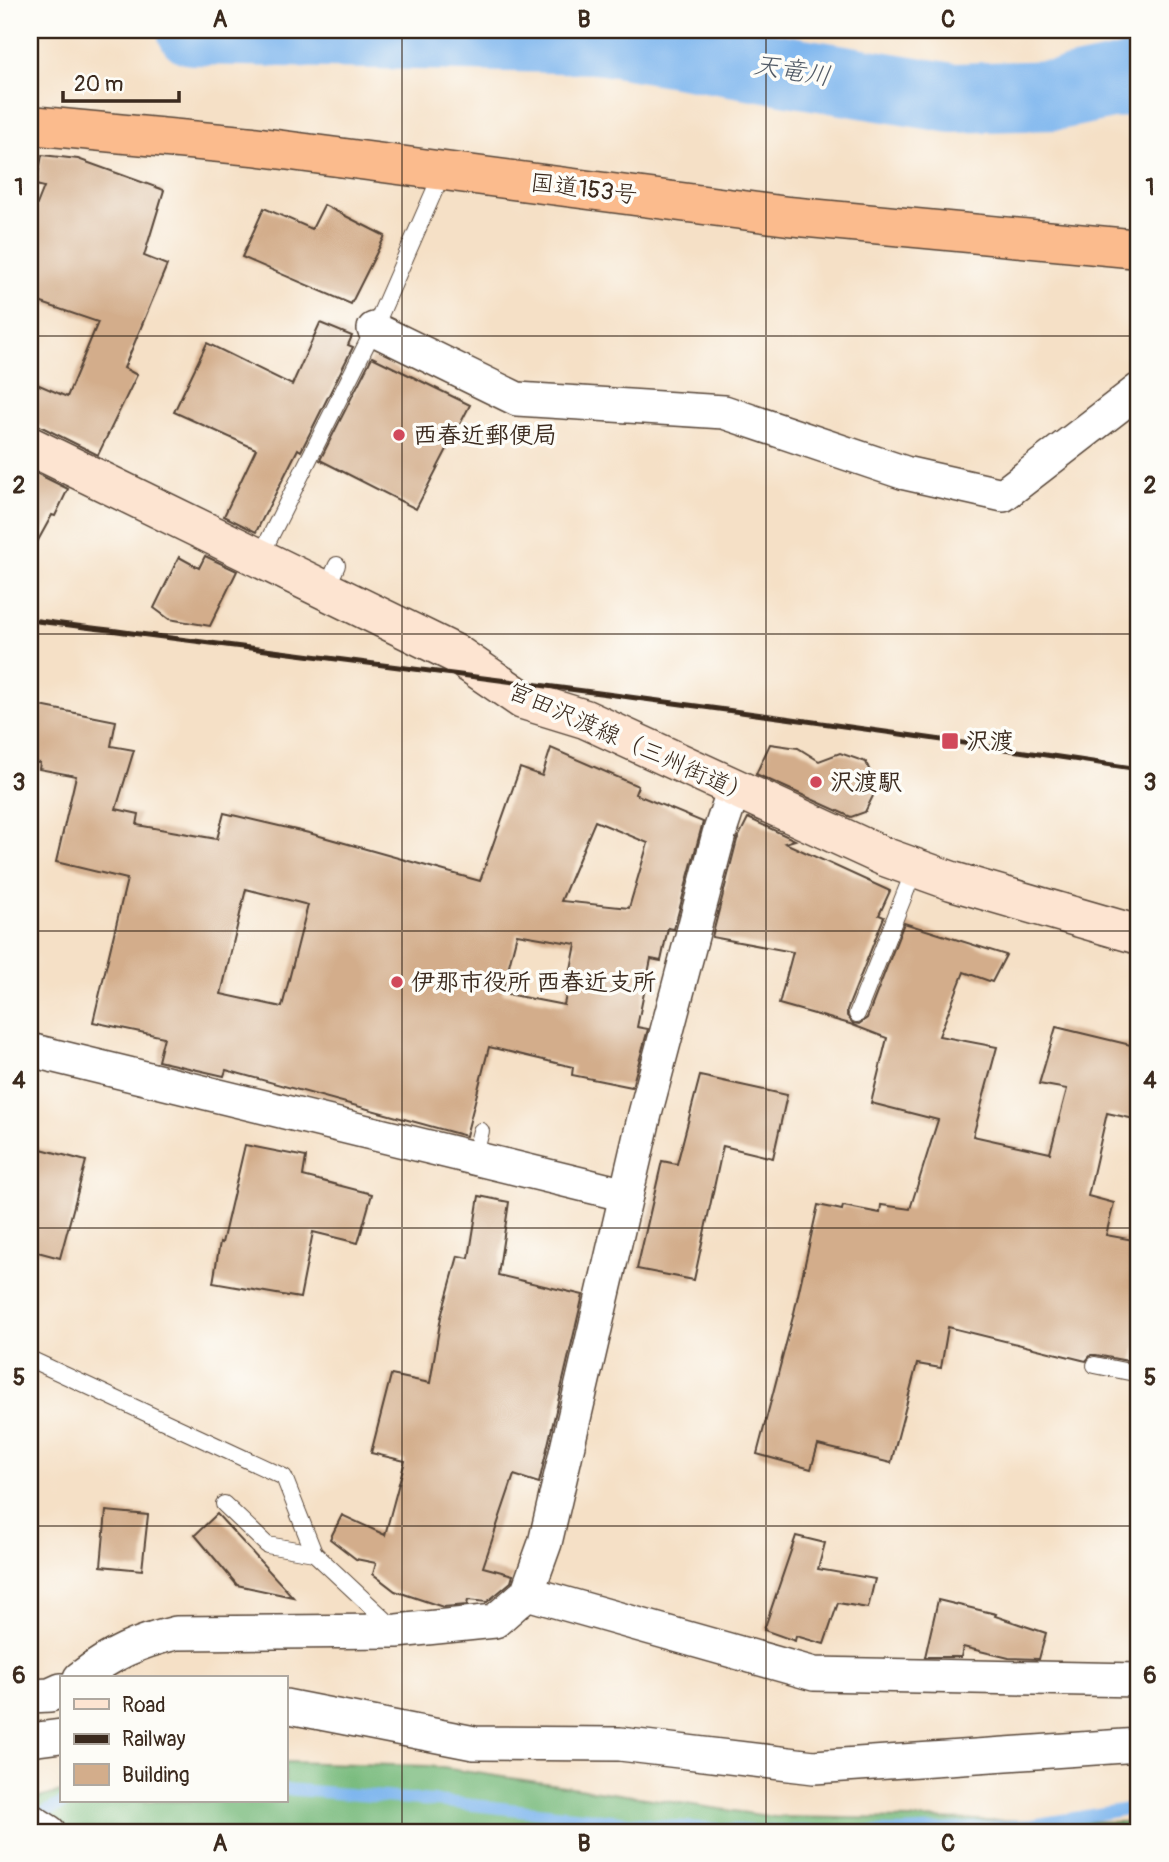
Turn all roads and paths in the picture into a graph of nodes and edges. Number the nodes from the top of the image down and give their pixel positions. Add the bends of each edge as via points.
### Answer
1 (30, 124) edge
2 (443, 171) junction
3 (1139, 249) edge
4 (374, 329) junction
5 (1139, 390) edge
6 (30, 446) edge
7 (260, 557) junction
8 (734, 789) junction
9 (915, 868) junction
10 (1139, 935) edge
11 (857, 1014) dead end
12 (30, 1050) edge
13 (626, 1195) junction
14 (30, 1359) edge
15 (1095, 1365) dead end
16 (1139, 1374) edge
17 (224, 1504) dead end
18 (314, 1553) junction
19 (527, 1593) junction
20 (397, 1632) junction
21 (83, 1676) edge
22 (1139, 1680) edge
23 (60, 1690) edge
24 (30, 1696) edge
25 (287, 1706) edge
26 (60, 1736) edge
27 (30, 1740) edge
28 (1139, 1745) edge
29 (30, 1820) edge
30 (49, 1832) edge

1 - 2 highway, 国道153号
2 - 3 highway, 国道153号 via 788,216
2 - 4 lane
4 - 5 street via 517,399 724,412 905,473 1003,495
4 - 7 lane
6 - 7 main road, 宮田沢渡線（三州街道）
7 - 8 main road, 宮田沢渡線（三州街道） via 456,653 513,700 585,719
8 - 9 main road, 宮田沢渡線（三州街道）
8 - 13 street via 641,1113
9 - 10 main road, 宮田沢渡線（三州街道）
9 - 11 lane
12 - 13 street via 477,1145
13 - 19 street via 545,1544
14 - 18 lane via 284,1477
15 - 16 lane
17 - 18 lane via 267,1545
18 - 20 lane
19 - 20 street via 495,1620
19 - 22 street via 814,1674
20 - 21 street via 176,1633 142,1641
23 - 24 street
25 - 28 street via 474,1743 620,1744 814,1767
26 - 27 street
29 - 30 street

